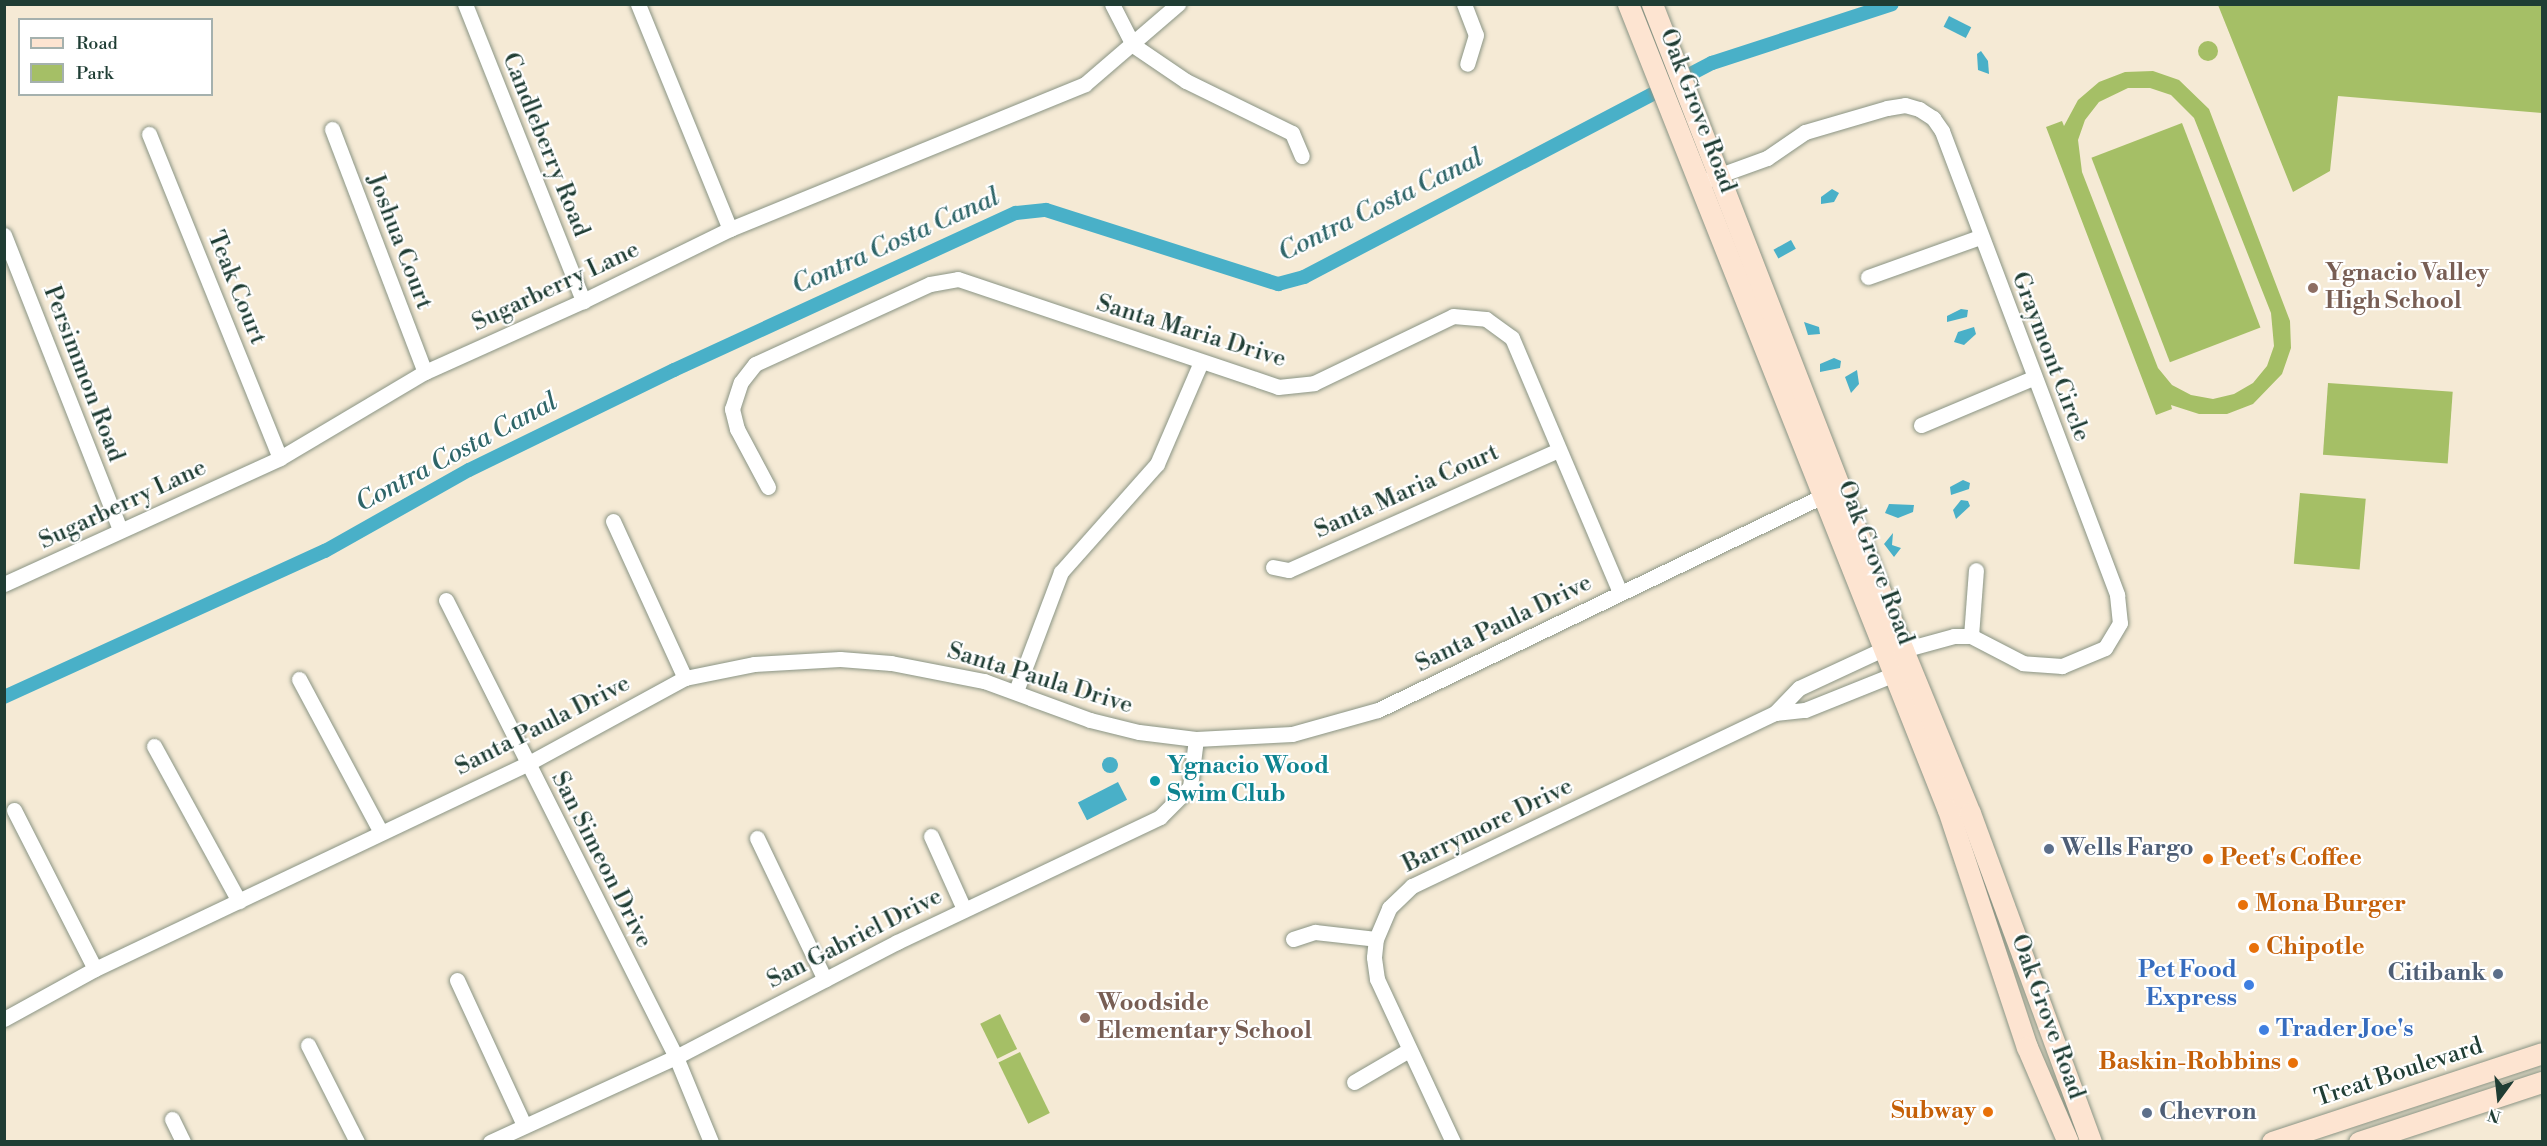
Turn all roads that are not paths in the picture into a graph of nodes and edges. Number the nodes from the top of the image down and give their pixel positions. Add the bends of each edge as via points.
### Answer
1 (465, 4) edge
2 (638, 4) edge
3 (1112, 4) edge
4 (1178, 4) edge
5 (1464, 4) edge
6 (1628, 4) edge
7 (1643, 4) edge
8 (1652, 4) edge
9 (1133, 45) junction
10 (1669, 46) junction
11 (1467, 64) dead end
12 (332, 129) dead end
13 (149, 134) dead end
14 (1302, 156) dead end
15 (1707, 180) junction
16 (730, 229) junction
17 (4, 235) edge
18 (1980, 237) junction
19 (1868, 277) dead end
20 (583, 301) junction
21 (1201, 362) junction
22 (425, 372) junction
23 (2033, 378) junction
24 (1921, 425) dead end
25 (1559, 450) junction
26 (280, 458) junction
27 (768, 487) dead end
28 (1830, 492) junction
29 (614, 521) dead end
30 (120, 530) junction
31 (1273, 567) dead end
32 (1976, 570) dead end
33 (4, 584) edge
34 (1620, 593) junction
35 (446, 600) dead end
36 (1971, 636) junction
37 (1881, 650) junction
38 (1903, 650) junction
39 (1892, 675) junction
40 (685, 678) junction
41 (299, 680) dead end
42 (1016, 692) junction
43 (1775, 713) junction
44 (1196, 740) junction
45 (154, 746) dead end
46 (526, 764) junction
47 (14, 810) dead end
48 (380, 831) junction
49 (931, 836) dead end
50 (757, 838) dead end
51 (239, 901) junction
52 (964, 909) junction
53 (1293, 939) dead end
54 (1376, 939) junction
55 (95, 969) junction
56 (457, 980) dead end
57 (825, 980) junction
58 (4, 1019) edge
59 (308, 1045) dead end
60 (1409, 1050) junction
61 (2542, 1053) edge
62 (676, 1057) junction
63 (1354, 1082) dead end
64 (2542, 1082) edge
65 (172, 1119) dead end
66 (525, 1125) junction
67 (183, 1142) edge
68 (357, 1142) edge
69 (490, 1142) edge
70 (711, 1142) edge
71 (1453, 1142) edge
72 (2068, 1142) edge
73 (2091, 1142) edge
74 (2272, 1142) edge
75 (2359, 1142) edge

1 - 20 street, Candleberry Road
2 - 16 street
3 - 9 street
4 - 9 street, Sugarberry Lane
5 - 11 street via 1476,35
6 - 15 main road, Oak Grove Road via 1666,105
7 - 10 main road via 1659,44
8 - 10 main road, Oak Grove Road
9 - 14 street via 1186,81 1292,133
9 - 16 street, Sugarberry Lane via 1085,84
10 - 15 main road, Oak Grove Road via 1688,91
12 - 22 street, Joshua Court
13 - 26 street, Teak Court
15 - 18 street, Graymont Circle via 1767,158 1805,132 1905,105 1933,118 1942,131
15 - 28 main road, Oak Grove Road
16 - 20 street, Sugarberry Lane
17 - 30 street, Persimmon Road
18 - 19 street
18 - 23 street, Graymont Circle
20 - 22 street, Sugarberry Lane
21 - 25 street, Santa Maria Drive via 1278,387 1314,383 1453,316 1486,319 1512,338
21 - 27 street, Santa Maria Drive via 958,279 930,284 755,364 732,409 737,429
21 - 42 street via 1157,464 1060,572
22 - 26 street, Sugarberry Lane
23 - 24 street
23 - 36 street, Graymont Circle via 2117,596 2120,623 2105,648 2062,666 2023,663
25 - 31 street, Santa Maria Court via 1289,570
25 - 34 street, Santa Maria Drive
26 - 30 street, Sugarberry Lane
28 - 34 street, Santa Paula Drive
28 - 37 main road, Oak Grove Road
28 - 38 main road, Oak Grove Road
29 - 40 street
30 - 33 street, Sugarberry Lane
32 - 36 street
34 - 44 street, Santa Paula Drive via 1378,710 1292,734
35 - 46 street, San Simeon Drive
36 - 38 street via 1954,636
37 - 38 street, Barrymore Drive
37 - 39 main road, Oak Grove Road
37 - 43 street, Barrymore Drive via 1799,688
38 - 39 street
38 - 73 main road, Oak Grove Road via 1970,813
39 - 43 street, Barrymore Drive via 1805,710
39 - 72 main road, Oak Grove Road via 1948,810 2027,1047
40 - 42 street, Santa Paula Drive via 754,664 840,659 939,670
40 - 46 street, Santa Paula Drive
41 - 48 street
42 - 44 street, Santa Paula Drive via 1117,728
43 - 54 street, Barrymore Drive via 1412,885 1389,908
44 - 52 street, San Gabriel Drive via 1190,787 1160,817
45 - 51 street
46 - 48 street, Santa Paula Drive
46 - 62 street, San Simeon Drive
47 - 55 street
48 - 51 street, Santa Paula Drive
49 - 52 street
50 - 57 street
51 - 55 street, Santa Paula Drive
52 - 57 street, San Gabriel Drive
53 - 54 street via 1315,932
54 - 60 street, Barrymore Drive via 1377,979
55 - 58 street, Santa Paula Drive
56 - 66 street
57 - 62 street, San Gabriel Drive
59 - 68 street
60 - 63 street
60 - 71 street, Barrymore Drive
61 - 74 main road, Treat Boulevard
62 - 66 street, San Gabriel Drive
62 - 70 street, San Simeon Drive
64 - 75 main road
65 - 67 street
66 - 69 street, San Gabriel Drive

